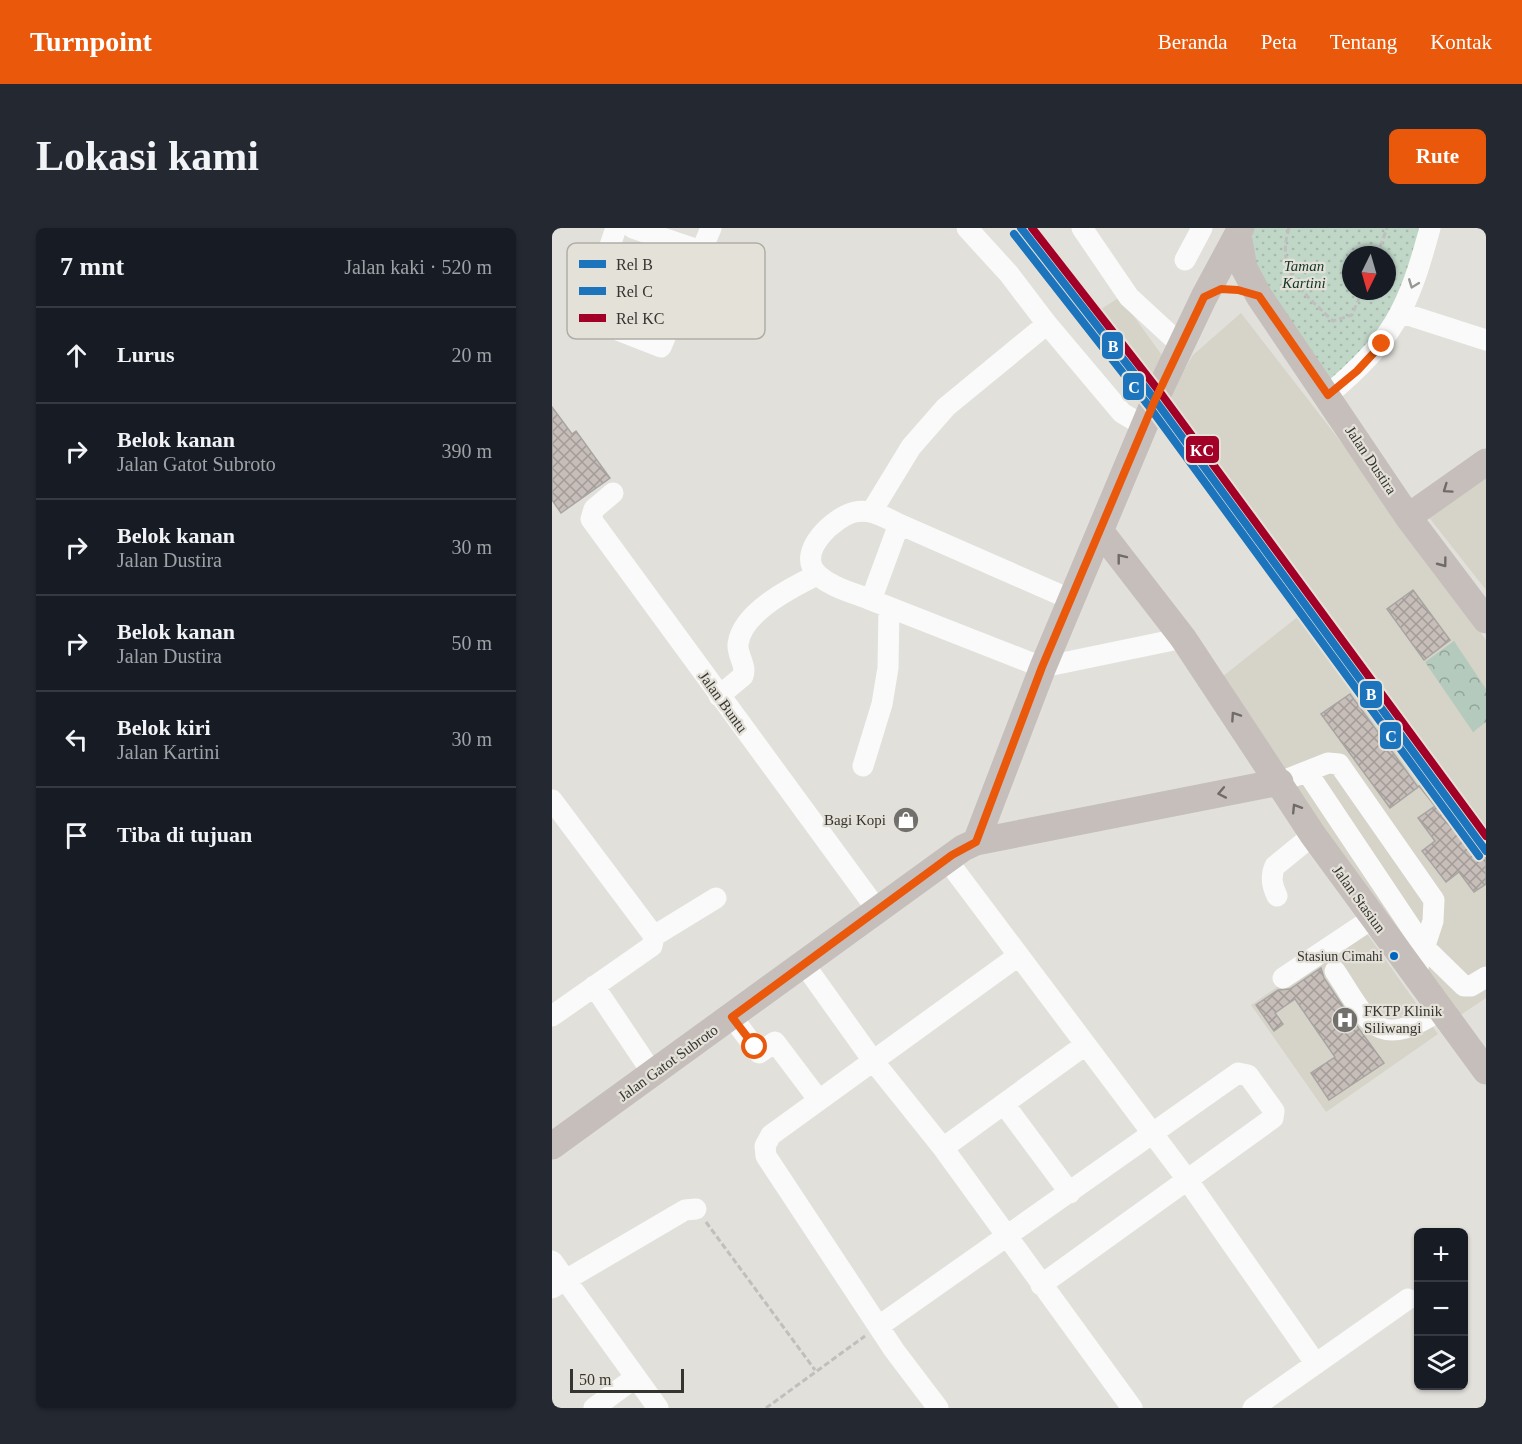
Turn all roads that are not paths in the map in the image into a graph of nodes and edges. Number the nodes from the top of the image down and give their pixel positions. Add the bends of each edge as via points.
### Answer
1 (616, 228) edge
2 (633, 228) edge
3 (711, 228) edge
4 (967, 228) edge
5 (1082, 228) edge
6 (1202, 228) edge
7 (1430, 228) edge
8 (1240, 231) edge
9 (611, 243) edge
10 (677, 243) edge
11 (704, 243) edge
12 (1185, 260) dead end
13 (1259, 296) junction
14 (1204, 297) junction
15 (1402, 313) junction
16 (1047, 324) junction
17 (641, 339) edge
18 (664, 339) edge
19 (1486, 340) edge
20 (1181, 345) junction
21 (1328, 395) junction
22 (1144, 426) junction
23 (1486, 462) edge
24 (613, 493) dead end
25 (872, 511) junction
26 (1408, 517) junction
27 (899, 524) junction
28 (1101, 532) junction
29 (817, 575) junction
30 (1072, 600) junction
31 (880, 604) junction
32 (1486, 620) edge
33 (1183, 638) junction
34 (1042, 667) junction
35 (719, 696) junction
36 (862, 766) dead end
37 (1306, 772) junction
38 (1280, 782) junction
39 (991, 796) junction
40 (552, 800) edge
41 (1016, 835) junction
42 (1313, 835) junction
43 (976, 842) junction
44 (947, 860) junction
45 (1277, 896) dead end
46 (716, 898) dead end
47 (878, 911) junction
48 (1373, 918) junction
49 (654, 936) junction
50 (1424, 947) junction
51 (1018, 956) junction
52 (804, 964) junction
53 (1335, 970) dead end
54 (1415, 976) junction
55 (1486, 977) edge
56 (1283, 978) dead end
57 (594, 986) junction
58 (1440, 1011) junction
59 (552, 1016) edge
60 (732, 1017) junction
61 (1085, 1045) junction
62 (874, 1062) junction
63 (1486, 1071) edge
64 (653, 1074) junction
65 (818, 1099) junction
66 (1004, 1104) junction
67 (1152, 1133) junction
68 (552, 1146) edge
69 (943, 1148) junction
70 (1186, 1178) junction
71 (1070, 1193) junction
72 (696, 1209) road end
73 (1008, 1238) junction
74 (552, 1261) edge
75 (558, 1284) edge
76 (1041, 1285) junction
77 (1408, 1299) dead end
78 (879, 1326) junction
79 (1316, 1364) junction
80 (636, 1377) junction
81 (594, 1408) edge
82 (658, 1408) edge
83 (938, 1408) edge
84 (1132, 1408) edge
85 (1253, 1408) edge

1 - 9 street
2 - 10 street
3 - 11 street
4 - 16 street
5 - 20 street via 1129,297
6 - 12 street
7 -> 15 street
8 - 13 main road, Jalan Dustira via 1244,268
8 - 14 main road
13 - 14 main road via 1221,289
13 - 21 main road, Jalan Dustira
14 - 20 main road
15 - 19 street
15 - 21 street via 1382,344
16 - 22 street via 1122,413
16 - 25 street via 946,407 911,447
17 - 18 street via 661,347
20 - 22 main road
21 - 26 main road, Jalan Dustira
22 - 28 main road
23 -> 26 main road
24 - 35 street, Jalan Buntu via 594,509 591,519
25 - 27 street
25 - 29 street via 843,517 817,540 812,565
26 -> 32 main road, Jalan Dustira
27 - 30 street
27 - 31 street
28 - 30 main road
33 -> 28 main road, Jalan Stasiun
29 - 31 street
29 - 35 street via 769,602 752,618 738,643 745,672
30 - 34 main road
31 - 34 street
31 - 36 street via 888,668 882,704
33 - 34 street
38 -> 33 main road, Jalan Stasiun
34 - 39 main road
35 - 47 street, Jalan Buntu
37 - 38 street
37 - 50 street
37 - 50 street via 1328,762 1339,764 1434,900 1433,921
38 -> 41 main road
42 -> 38 main road, Jalan Stasiun
39 - 41 main road via 994,818
39 - 43 main road
40 - 49 street
41 - 43 main road
42 - 45 street via 1275,866 1272,887
42 - 48 main road, Jalan Stasiun
43 - 44 main road, Jalan Gatot Subroto
44 - 47 main road, Jalan Gatot Subroto
44 - 51 street
46 - 49 street
47 - 52 main road, Jalan Gatot Subroto
48 - 54 main road, Jalan Stasiun
48 - 56 street
49 - 57 street via 652,946
50 - 54 street
50 - 55 street via 1464,986 1472,986
51 - 61 street
51 - 62 street
52 - 60 main road, Jalan Gatot Subroto
52 - 62 street
53 - 58 street via 1370,1024 1380,1029 1407,1028
54 - 58 main road, Jalan Stasiun
57 - 59 street
57 - 64 street
58 - 63 main road, Jalan Stasiun
60 - 64 main road, Jalan Gatot Subroto
60 - 65 street via 759,1053 775,1042
61 - 66 street
61 - 67 street
62 - 65 street
62 - 69 street
64 - 68 main road, Jalan Gatot Subroto
65 - 78 street via 771,1136 765,1146 766,1156
66 - 69 street
66 - 71 street
67 - 70 street
67 - 70 street via 1238,1073 1248,1075 1274,1111 1273,1118
67 - 71 street
69 - 73 street
70 - 76 street
70 - 79 street
71 - 73 street
72 - 75 street via 685,1210
73 - 76 street
73 - 78 street
74 - 75 street
75 - 80 street
76 - 84 street
77 - 79 street
78 - 83 street
79 - 85 street
80 - 81 street
80 - 82 street

